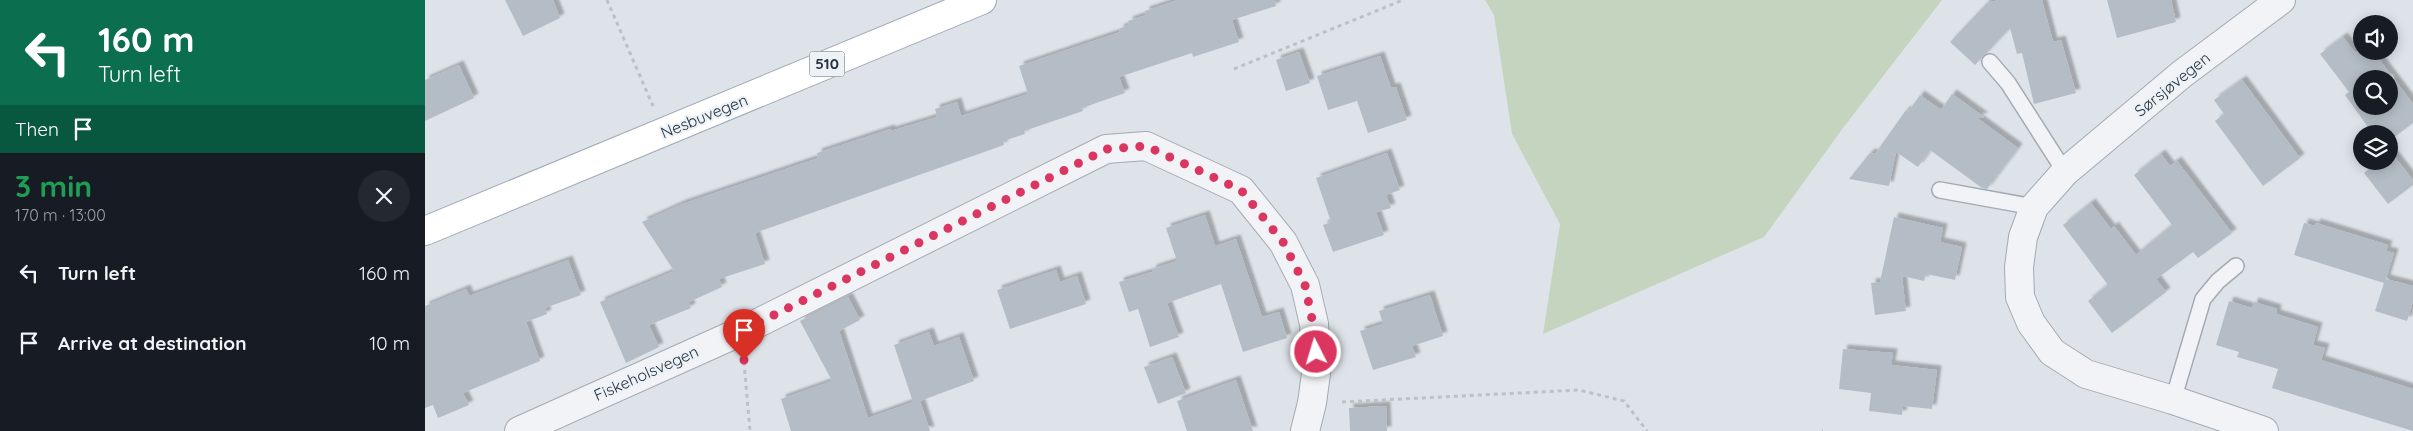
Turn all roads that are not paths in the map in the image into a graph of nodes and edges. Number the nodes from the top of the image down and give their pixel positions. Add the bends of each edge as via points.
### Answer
1 (982, 0) edge
2 (2281, 0) edge
3 (1990, 62) dead end
4 (2065, 172) junction
5 (1941, 190) dead end
6 (2034, 207) junction
7 (425, 231) edge
8 (2236, 266) dead end
9 (2173, 400) junction
10 (519, 431) edge
11 (1305, 431) edge
12 (2264, 431) edge

1 - 7 main road, Nesbuvegen / 510
2 - 4 street, Sørsjøvegen via 2181,74
3 - 4 lane via 2008,83
4 - 6 street, Sørsjøvegen
5 - 6 lane
6 - 9 street, Sørsjøvegen via 2023,237 2019,267 2020,297 2031,323 2052,352 2086,374
8 - 9 lane via 2218,280 2203,299
9 - 12 street, Sørsjøvegen
10 - 11 street, Fiskeholsvegen via 742,331 1107,149 1146,146 1241,190 1283,242 1305,285 1313,324 1317,366

